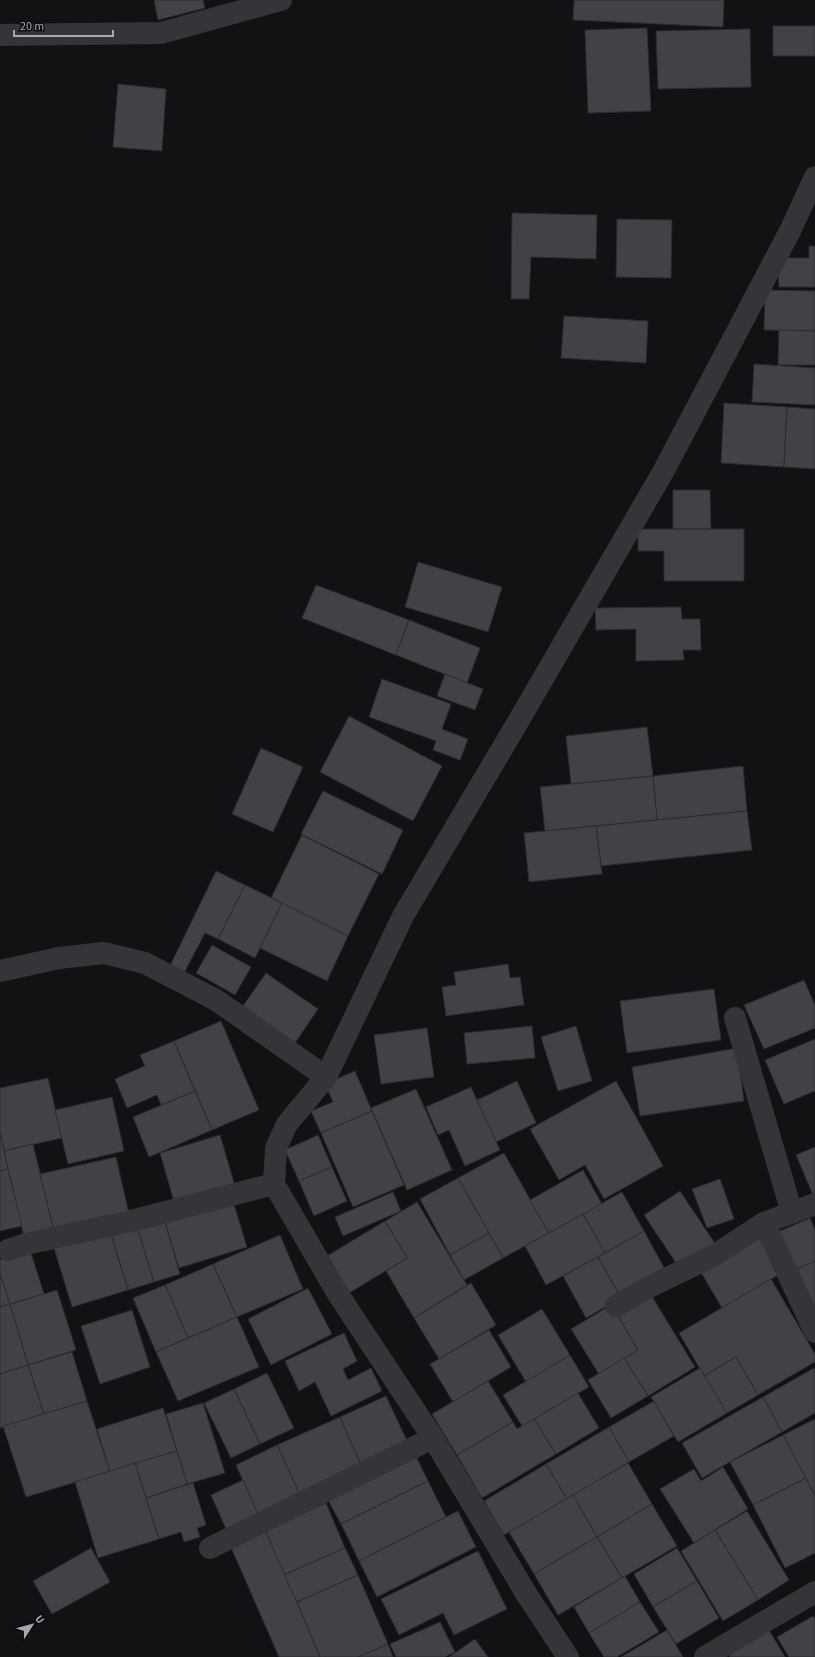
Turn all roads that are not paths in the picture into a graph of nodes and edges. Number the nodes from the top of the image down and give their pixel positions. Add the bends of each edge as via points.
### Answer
1 (281, 0) edge
2 (0, 35) edge
3 (815, 177) edge
4 (0, 971) edge
5 (735, 1018) dead end
6 (326, 1077) junction
7 (274, 1184) junction
8 (815, 1204) edge
9 (792, 1213) junction
10 (764, 1223) junction
11 (8, 1250) dead end
12 (616, 1306) dead end
13 (815, 1332) edge
14 (433, 1438) junction
15 (210, 1548) dead end
16 (815, 1592) edge
17 (568, 1657) edge
18 (705, 1657) edge

1 - 2 street via 162,32
3 - 6 street via 790,231 663,472 403,916
4 - 6 street via 59,958 104,953 145,963 216,1000
5 - 9 street
6 - 7 street via 287,1124 276,1148
7 - 11 street
7 - 14 street via 338,1294
8 - 9 street
9 - 10 street
10 - 12 street via 713,1256
10 - 13 street
14 - 15 street
14 - 17 street via 527,1595
16 - 18 street

